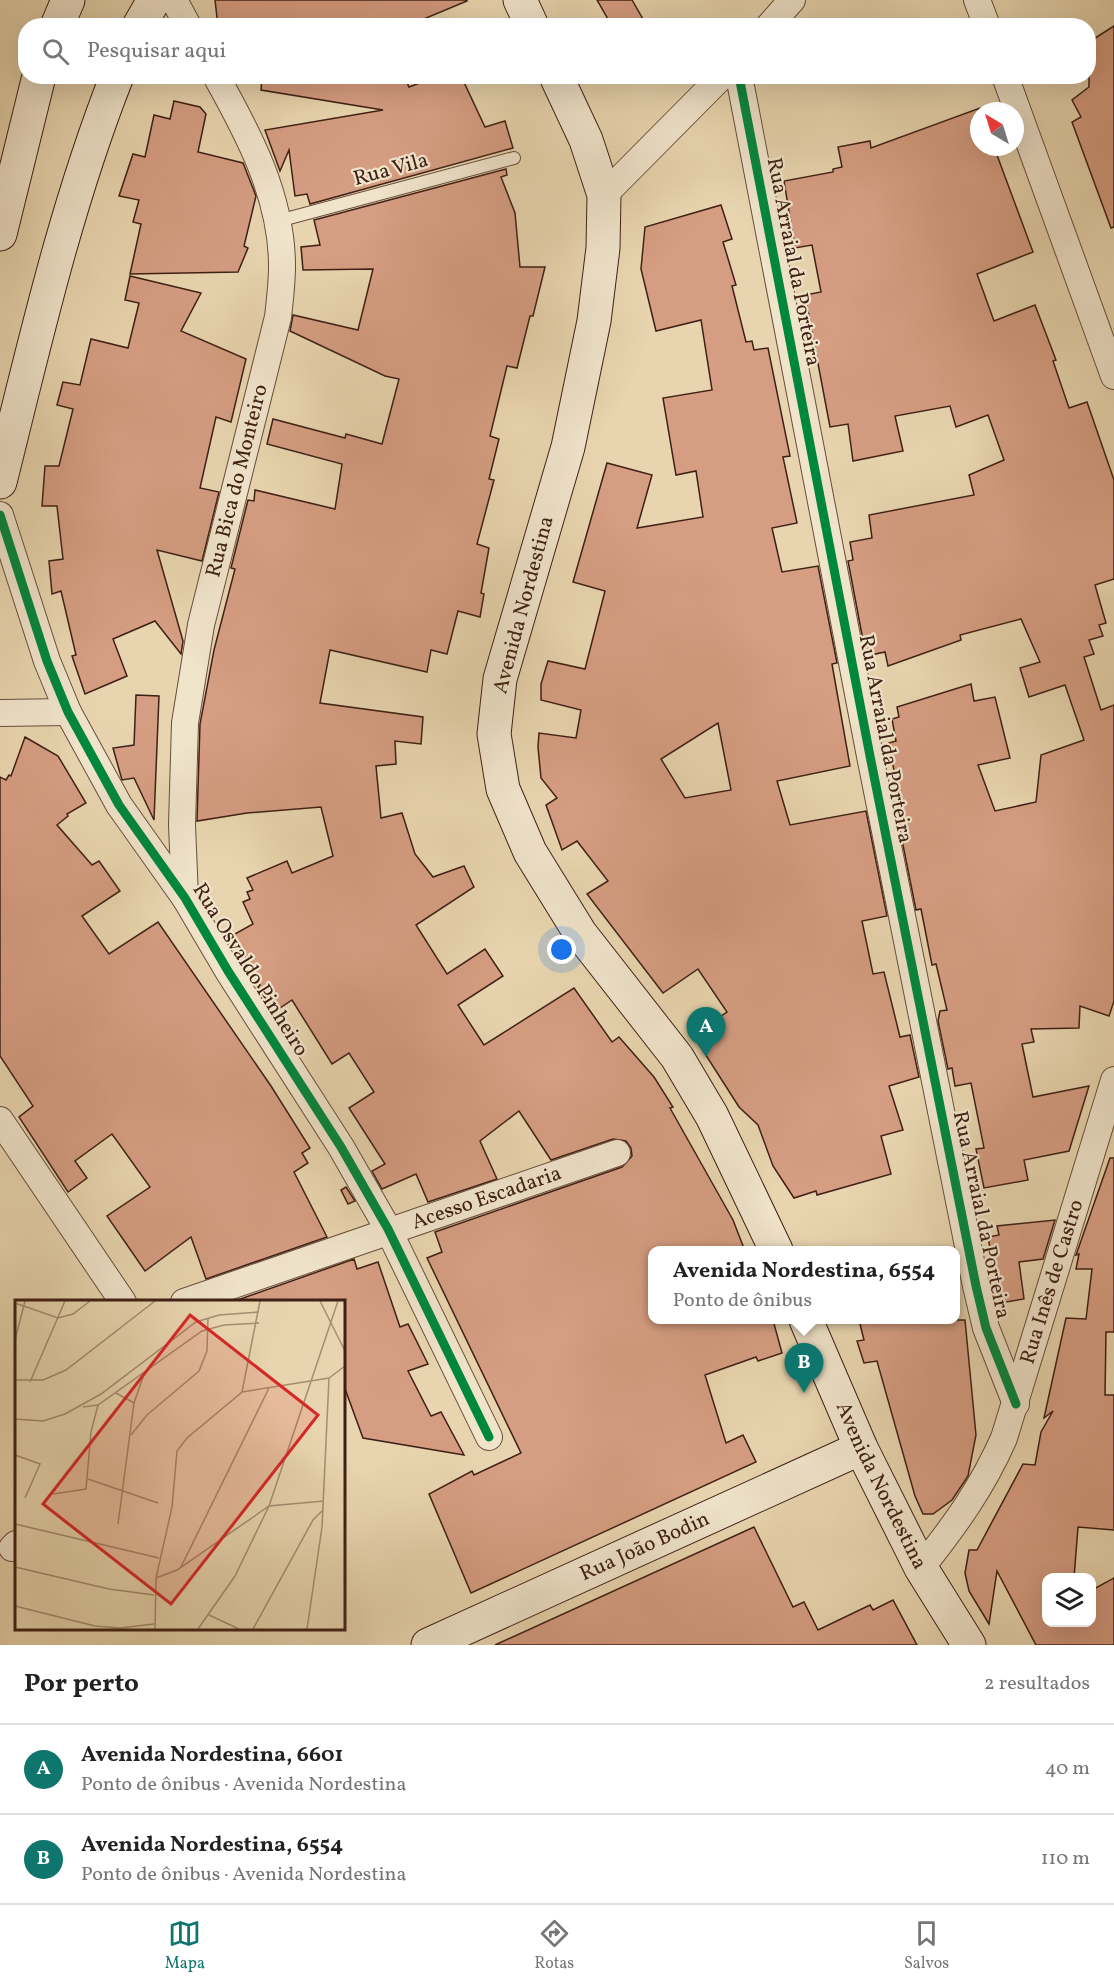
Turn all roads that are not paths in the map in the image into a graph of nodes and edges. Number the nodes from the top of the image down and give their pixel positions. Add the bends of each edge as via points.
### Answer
1 (68, 0) edge
2 (154, 0) edge
3 (174, 0) edge
4 (520, 0) edge
5 (792, 0) edge
6 (978, 0) edge
7 (60, 18) edge
8 (144, 18) edge
9 (184, 18) edge
10 (528, 18) edge
11 (776, 18) edge
12 (984, 18) edge
13 (37, 84) edge
14 (114, 84) edge
15 (220, 84) edge
16 (560, 84) edge
17 (714, 84) edge
18 (741, 84) edge
19 (1008, 84) edge
20 (514, 158) dead end
21 (604, 195) junction
22 (278, 221) junction
23 (0, 234) edge
24 (1114, 376) edge
25 (0, 482) edge
26 (0, 515) edge
27 (68, 712) junction
28 (0, 713) edge
29 (185, 898) junction
30 (1114, 1080) edge
31 (0, 1120) edge
32 (617, 1153) dead end
33 (388, 1229) junction
34 (774, 1246) edge
35 (122, 1300) edge
36 (190, 1300) edge
37 (808, 1324) edge
38 (1016, 1404) junction
39 (489, 1437) dead end
40 (861, 1448) junction
41 (921, 1568) junction
42 (428, 1645) edge
43 (969, 1645) edge

1 - 7 main road
2 - 8 main road
3 - 9 street
4 - 10 main road
5 - 11 street
6 - 12 street
13 - 23 main road
14 - 25 main road via 95,130 49,287
15 - 22 street, Rua Bica do Monteiro via 264,173
16 - 21 main road, Avenida Nordestina via 586,140
17 - 21 street
18 - 38 street, Rua Arraial da Porteira via 976,1286 986,1328
19 - 24 street
20 - 22 lane, Rua Vila
21 - 34 main road, Avenida Nordestina via 603,248 594,321 570,435 500,679 494,734 501,778 530,852 574,923 677,1057 712,1116
22 - 29 street, Rua Bica do Monteiro via 282,266 278,317 201,625 185,723
26 - 27 street, Rua Osvaldo Pinheiro via 25,598
27 - 28 street
27 - 29 street, Rua Osvaldo Pinheiro via 119,805
29 - 33 street, Rua Osvaldo Pinheiro
30 - 38 street, Rua Inês de Castro
31 - 35 street
32 - 33 street, Acesso Escadaria
33 - 36 street, Acesso Escadaria
33 - 39 street, Rua Osvaldo Pinheiro
37 - 40 main road, Avenida Nordestina
38 - 41 street, Rua Inês de Castro via 988,1474 964,1514
40 - 41 main road, Avenida Nordestina
40 - 42 main road, Rua João Bodin
41 - 43 main road, Avenida Nordestina

